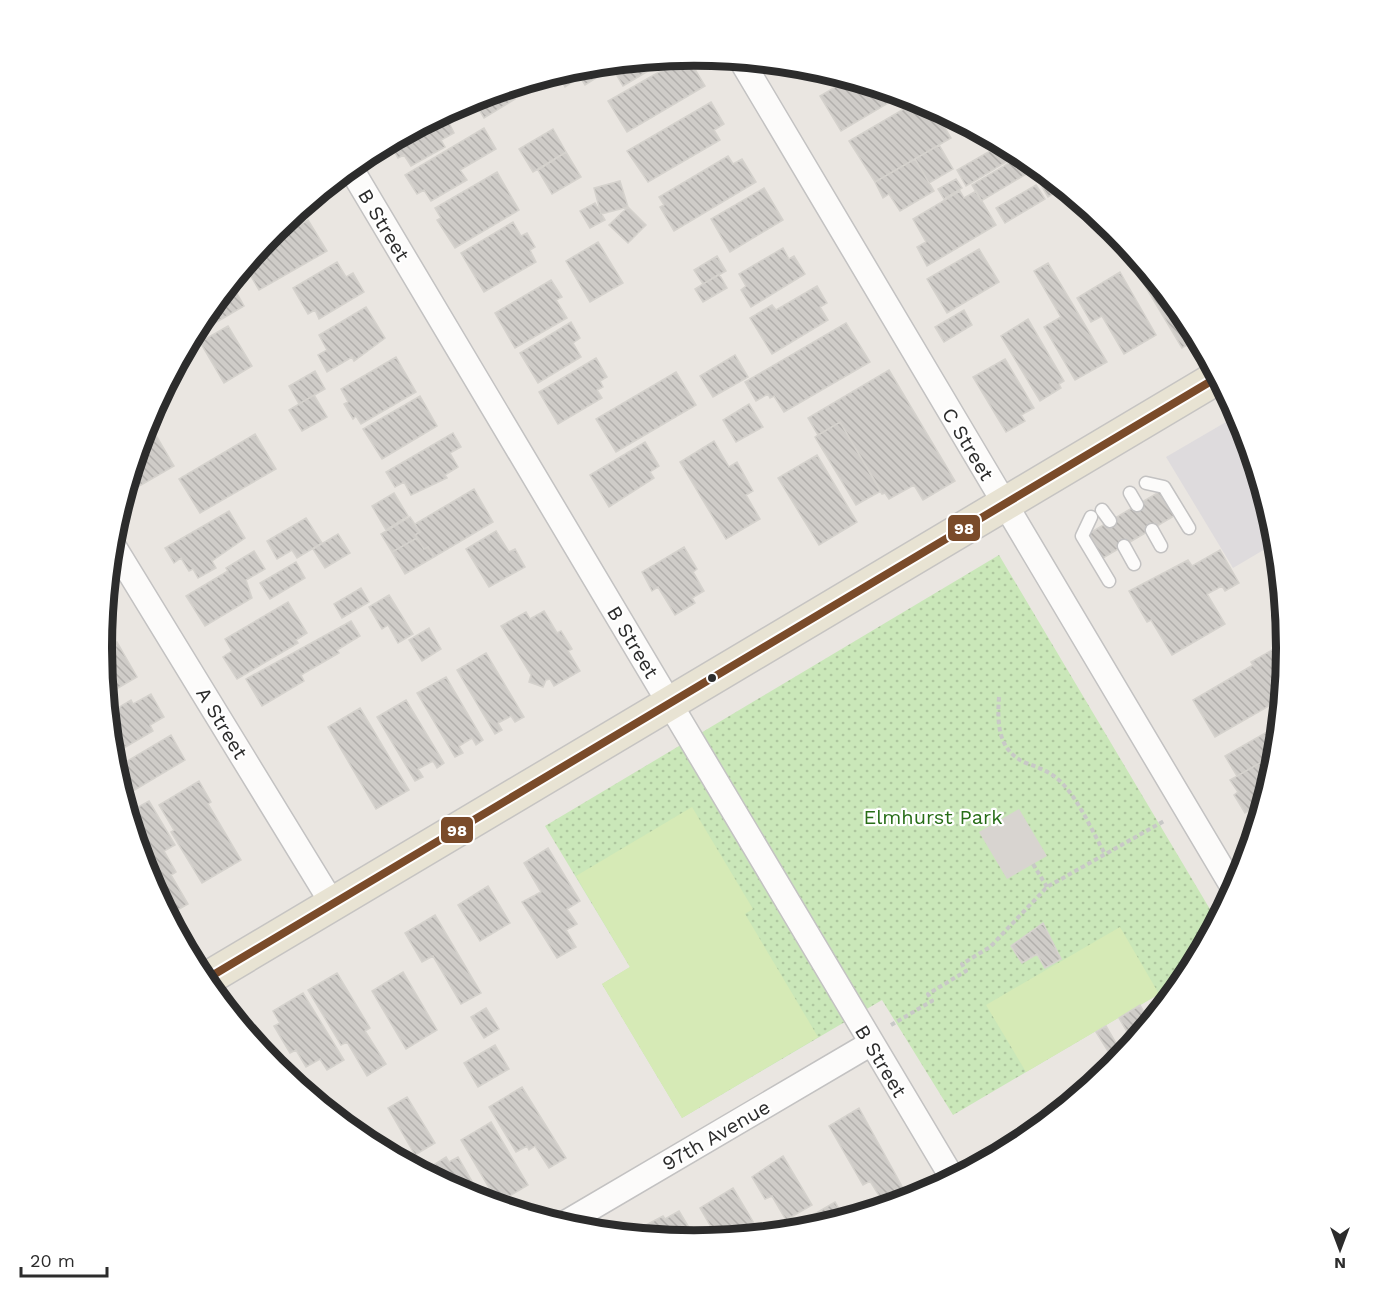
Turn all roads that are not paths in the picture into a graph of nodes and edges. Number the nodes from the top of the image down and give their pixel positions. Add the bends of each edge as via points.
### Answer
1 (746, 68) edge
2 (354, 175) edge
3 (1211, 381) edge
4 (1146, 483) dead end
5 (1130, 493) dead end
6 (1004, 504) junction
7 (1137, 505) dead end
8 (1102, 510) dead end
9 (1091, 517) dead end
10 (1110, 521) dead end
11 (1188, 528) dead end
12 (1152, 530) dead end
13 (1124, 546) dead end
14 (1161, 546) dead end
15 (119, 555) edge
16 (1134, 564) dead end
17 (1109, 581) dead end
18 (669, 703) junction
19 (1228, 879) edge
20 (332, 903) junction
21 (212, 975) edge
22 (870, 1044) junction
23 (948, 1173) edge
24 (573, 1218) edge

1 - 6 street, C Street
2 - 18 street, B Street
3 - 6 main road
4 - 11 lane via 1164,487
5 - 7 lane
6 - 18 main road
6 - 19 street, C Street
8 - 10 lane
9 - 17 lane via 1082,536
12 - 14 lane
13 - 16 lane
15 - 20 street, A Street
18 - 20 main road
18 - 22 street, B Street
20 - 21 main road
22 - 23 street, B Street
22 - 24 street, 97th Avenue

